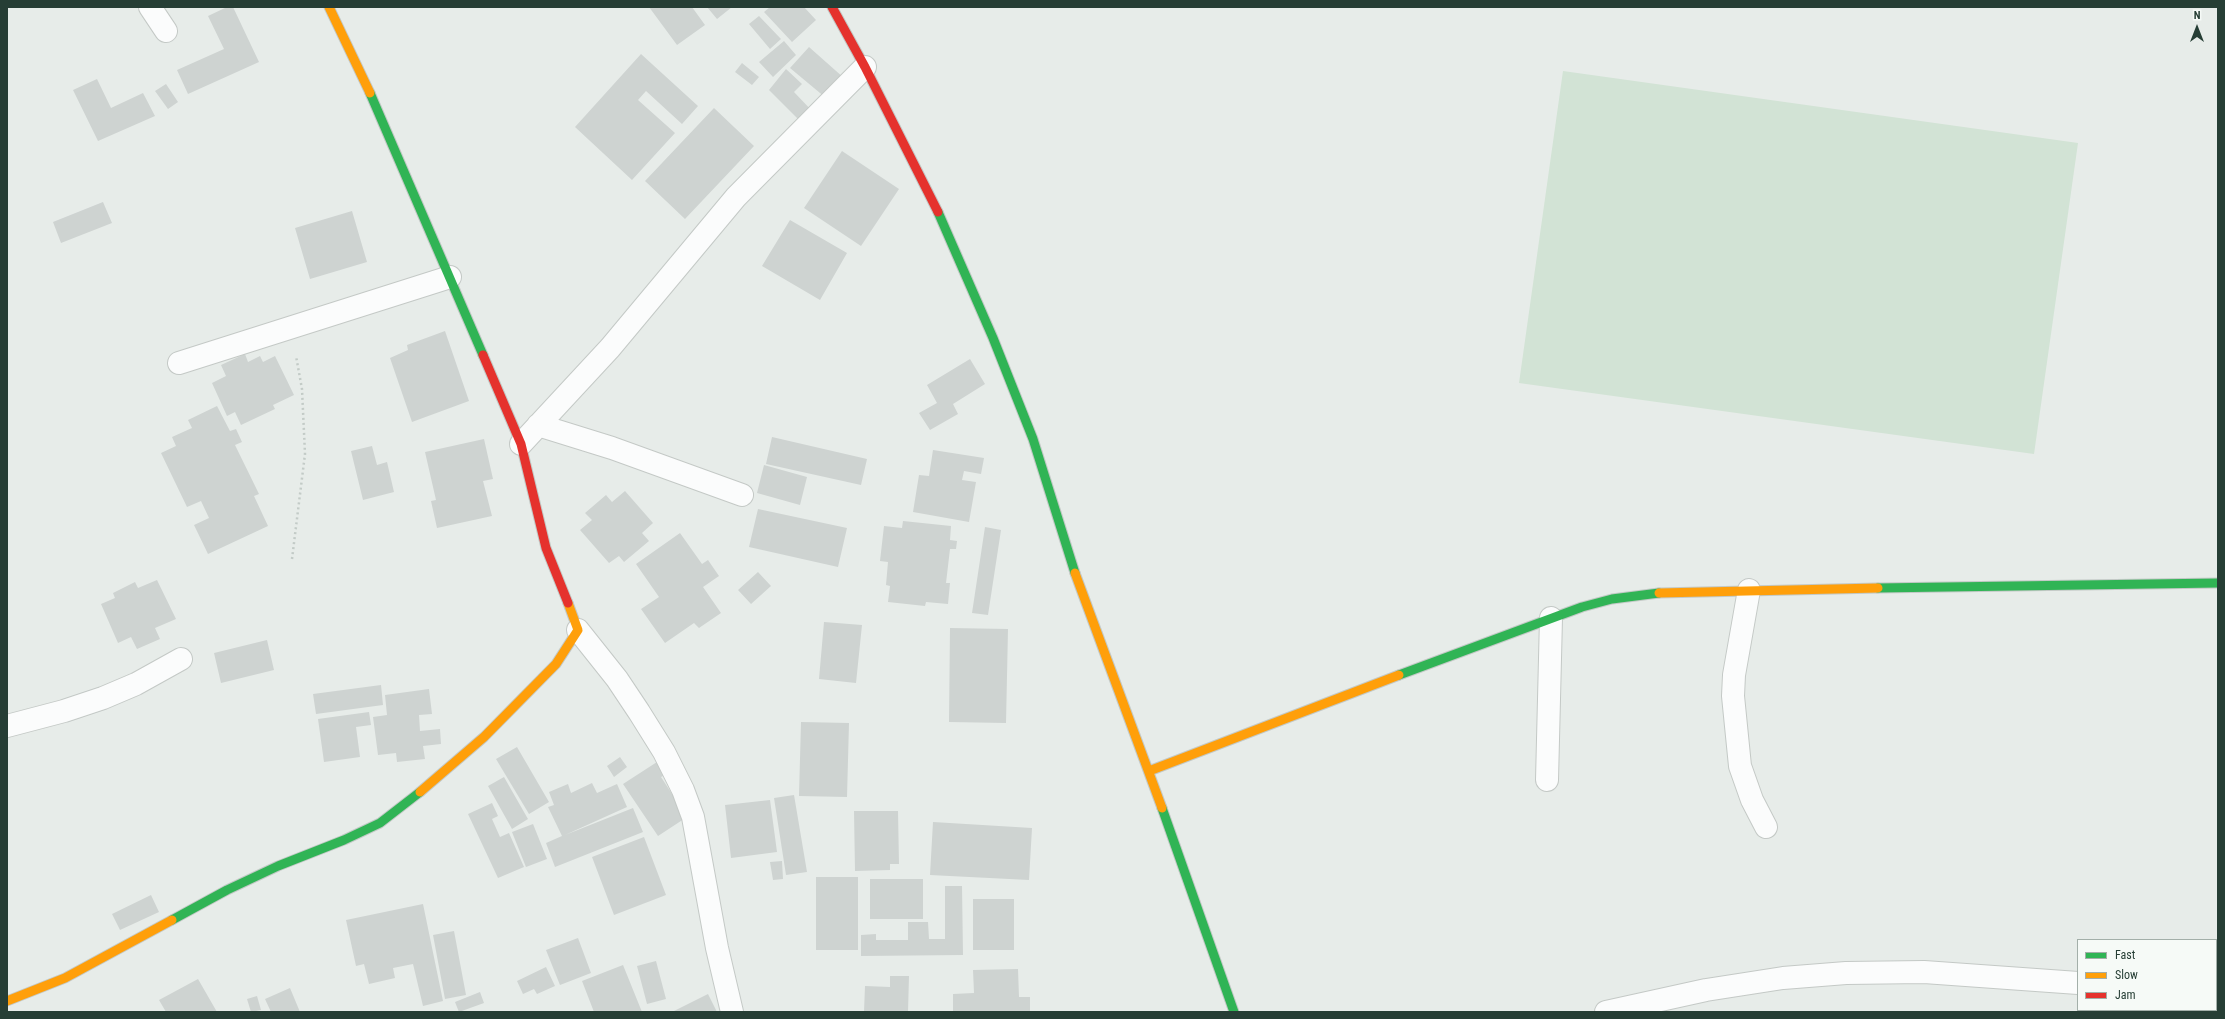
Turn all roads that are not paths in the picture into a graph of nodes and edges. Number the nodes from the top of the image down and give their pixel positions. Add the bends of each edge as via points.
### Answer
1 (150, 7) edge
2 (329, 7) edge
3 (832, 7) edge
4 (166, 30) dead end
5 (865, 66) junction
6 (450, 277) junction
7 (179, 363) dead end
8 (538, 425) junction
9 (521, 444) junction
10 (742, 495) dead end
11 (2218, 584) edge
12 (1749, 590) junction
13 (1551, 618) junction
14 (578, 630) junction
15 (181, 659) dead end
16 (7, 726) edge
17 (1149, 771) junction
18 (1547, 780) dead end
19 (1766, 827) dead end
20 (2077, 983) edge
21 (7, 1001) edge
22 (732, 1012) edge
23 (1234, 1012) edge
24 (1606, 1012) edge

1 - 4 street
2 - 6 street via 381,117
3 - 5 street
5 - 8 street via 736,197 610,348
5 - 17 street via 927,187 993,338 1033,439 1082,598
6 - 7 street
6 - 9 street
8 - 9 street
8 - 10 street via 612,448
9 - 14 street via 546,548
11 - 12 street
12 - 13 street via 1648,593 1582,607
12 - 19 street via 1734,675 1733,696 1740,766 1752,800
13 - 17 street
13 - 18 street
14 - 21 street via 556,664 490,732 408,803 380,823 227,890 65,978
14 - 22 street via 617,679 639,712 664,752 683,790 693,817 717,948
15 - 16 street via 136,684 103,698
17 - 23 street
20 - 24 street via 1924,972 1846,973 1783,978 1706,990

